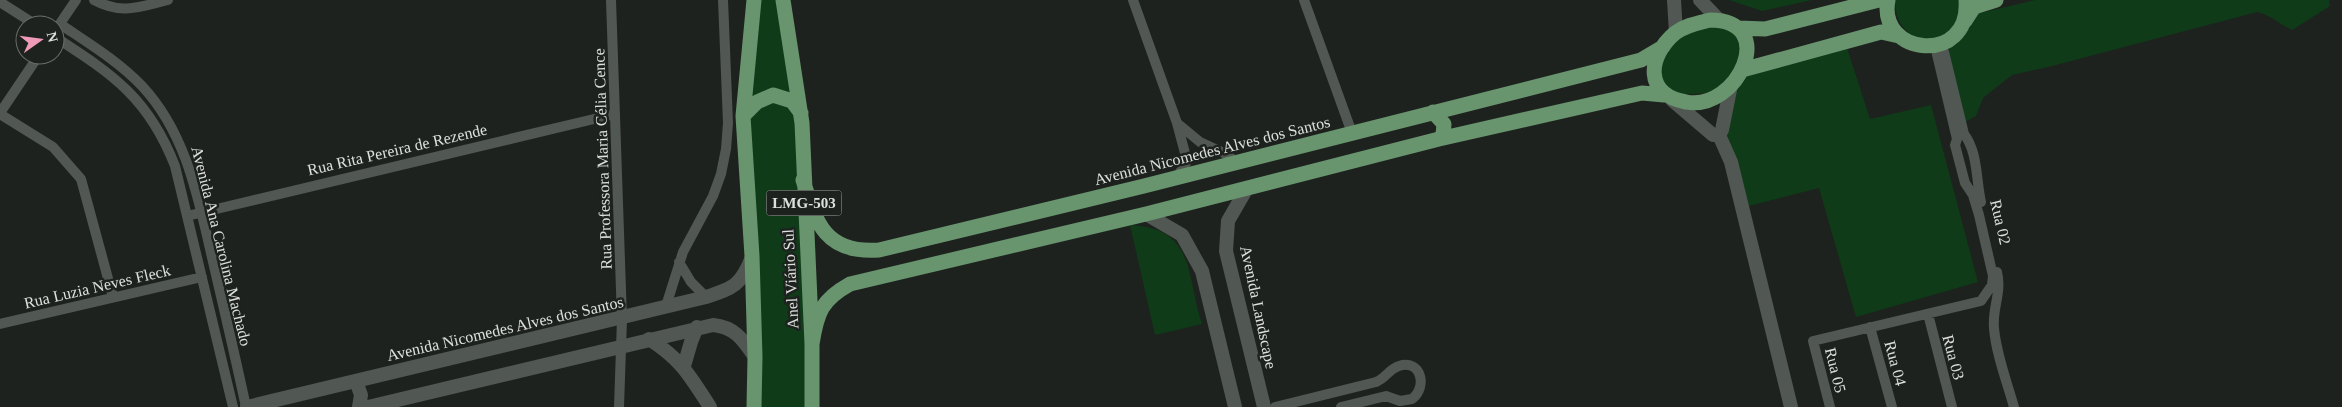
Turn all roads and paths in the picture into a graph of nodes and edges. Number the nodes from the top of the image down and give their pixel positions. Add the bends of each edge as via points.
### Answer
1 (76, 0) edge
2 (94, 0) edge
3 (168, 0) edge
4 (611, 0) edge
5 (723, 0) edge
6 (754, 0) edge
7 (783, 0) edge
8 (1133, 0) edge
9 (1304, 0) edge
10 (1674, 0) edge
11 (1700, 0) edge
12 (1879, 0) edge
13 (1888, 0) edge
14 (1966, 0) edge
15 (1996, 0) edge
16 (0, 2) edge
17 (20, 15) edge
18 (65, 16) edge
19 (1719, 20) junction
20 (1964, 22) junction
21 (1738, 28) junction
22 (65, 33) edge
23 (1676, 33) junction
24 (1900, 36) junction
25 (65, 43) edge
26 (1939, 45) junction
27 (1663, 47) junction
28 (32, 65) edge
29 (1742, 70) junction
30 (1731, 85) junction
31 (1668, 98) junction
32 (1433, 112) junction
33 (0, 114) edge
34 (615, 114) junction
35 (801, 114) junction
36 (743, 116) junction
37 (1177, 123) junction
38 (1352, 133) junction
39 (1719, 135) junction
40 (1439, 139) junction
41 (1236, 163) junction
42 (1177, 177) junction
43 (803, 180) junction
44 (1144, 186) junction
45 (1246, 188) junction
46 (201, 212) junction
47 (1146, 214) junction
48 (187, 216) junction
49 (752, 256) junction
50 (679, 262) junction
51 (202, 278) junction
52 (113, 297) junction
53 (706, 297) junction
54 (1984, 297) junction
55 (1998, 298) junction
56 (666, 306) junction
57 (1993, 312) junction
58 (1928, 314) junction
59 (622, 319) junction
60 (0, 324) edge
61 (697, 327) junction
62 (1870, 327) junction
63 (649, 339) junction
64 (812, 344) junction
65 (622, 345) junction
66 (755, 357) junction
67 (684, 366) junction
68 (356, 381) junction
69 (1309, 403) edge
70 (232, 407) edge
71 (247, 407) edge
72 (359, 407) edge
73 (368, 407) edge
74 (619, 407) edge
75 (710, 407) edge
76 (754, 407) edge
77 (812, 407) edge
78 (1235, 407) edge
79 (1264, 407) edge
80 (1275, 407) edge
81 (1341, 407) edge
82 (1791, 407) edge
83 (1830, 407) edge
84 (1892, 407) edge
85 (1952, 407) edge
86 (2014, 407) edge

1 - 18 street
2 - 3 street via 120,10
4 - 34 street, Rua Professora Maria Célia Cence
5 - 50 street via 728,123 726,149 713,196
6 - 36 main road, LMG-503
7 - 35 main road, Anel Viário Sul / LMG-503
8 - 37 street
9 - 38 street
10 - 23 street
11 - 19 street
12 - 21 main road via 1765,29
13 - 24 main road via 1891,24
14 - 20 main road
15 - 20 main road via 1974,7
16 - 17 street
19 - 21 main road
19 - 23 main road via 1692,24
20 - 26 main road via 1951,39
21 - 29 main road via 1747,43 1748,52
22 - 46 street, Avenida Ana Carolina Machado via 127,72 155,102 180,143
23 - 27 main road
24 - 26 main road via 1914,45
24 - 29 main road via 1881,32
25 - 48 street, Avenida Ana Carolina Machado via 104,68 145,110 159,130 175,166
26 - 54 street via 1957,139 1955,145 1965,183 1973,195 1979,215 1993,276 1992,285
26 - 55 street, Rua 02 via 1980,184 1978,189 2000,284
27 - 31 main road via 1654,80
27 - 32 main road, Avenida Nicomedes Alves dos Santos via 1641,60
28 - 33 street
29 - 30 main road
30 - 31 main road via 1708,100 1690,103
30 - 39 street
31 - 39 street via 1713,135
31 - 40 main road via 1642,93
32 - 38 main road, Avenida Nicomedes Alves dos Santos
32 - 40 main road via 1444,124 1443,135
33 - 52 street via 53,147 81,179
34 - 46 street, Rua Rita Pereira de Rezende
34 - 59 street, Rua Professora Maria Célia Cence
35 - 36 main road via 792,101 773,95 757,102
35 - 43 main road, Anel Viário Sul / LMG-503
36 - 49 main road, LMG-503
37 - 41 street via 1200,142 1228,155
37 - 42 street via 1186,157
38 - 41 main road, Avenida Nicomedes Alves dos Santos
39 - 82 street via 1730,162
40 - 45 main road
41 - 42 main road, Avenida Nicomedes Alves dos Santos
42 - 44 main road, Avenida Nicomedes Alves dos Santos
43 - 44 main road, Avenida Nicomedes Alves dos Santos via 822,229 845,246 869,251
43 - 64 main road, Anel Viário Sul / LMG-503
44 - 47 main road via 1139,204
45 - 47 main road
45 - 79 street, Avenida Landscape via 1228,221 1226,251
46 - 48 street, Rua Rita Pereira de Rezende
46 - 71 street, Avenida Ana Carolina Machado
47 - 64 main road via 850,284 824,303
47 - 78 street via 1182,235 1202,271
48 - 51 street, Avenida Ana Carolina Machado
49 - 53 street, Avenida Nicomedes Alves dos Santos via 736,286
49 - 66 main road, LMG-503
50 - 53 street via 691,282
50 - 56 street
51 - 52 street, Rua Luzia Neves Fleck
51 - 70 street, Avenida Ana Carolina Machado
52 - 60 street, Rua Luzia Neves Fleck
53 - 56 street, Avenida Nicomedes Alves dos Santos
54 - 55 street
54 - 57 street
54 - 58 street
55 - 57 street, Rua 02
56 - 59 street, Avenida Nicomedes Alves dos Santos
57 - 86 street, Rua 02 via 1994,331
58 - 62 street
58 - 85 street, Rua 03
59 - 65 street, Rua Professora Maria Célia Cence
59 - 68 street, Avenida Nicomedes Alves dos Santos
61 - 63 street
61 - 66 street via 724,326 734,331
61 - 67 street
62 - 83 street, Rua 05 via 1813,341
62 - 84 street, Rua 04
63 - 65 street
63 - 67 street
64 - 77 main road, Anel Viário Sul / LMG-503
65 - 73 street
65 - 74 street, Rua Professora Maria Célia Cence
66 - 76 main road, LMG-503
67 - 75 street
68 - 71 street, Avenida Nicomedes Alves dos Santos
68 - 72 street via 361,394
69 - 80 street
69 - 81 street via 1382,380 1396,366 1414,368 1421,378 1420,390 1412,399 1400,401 1386,396

